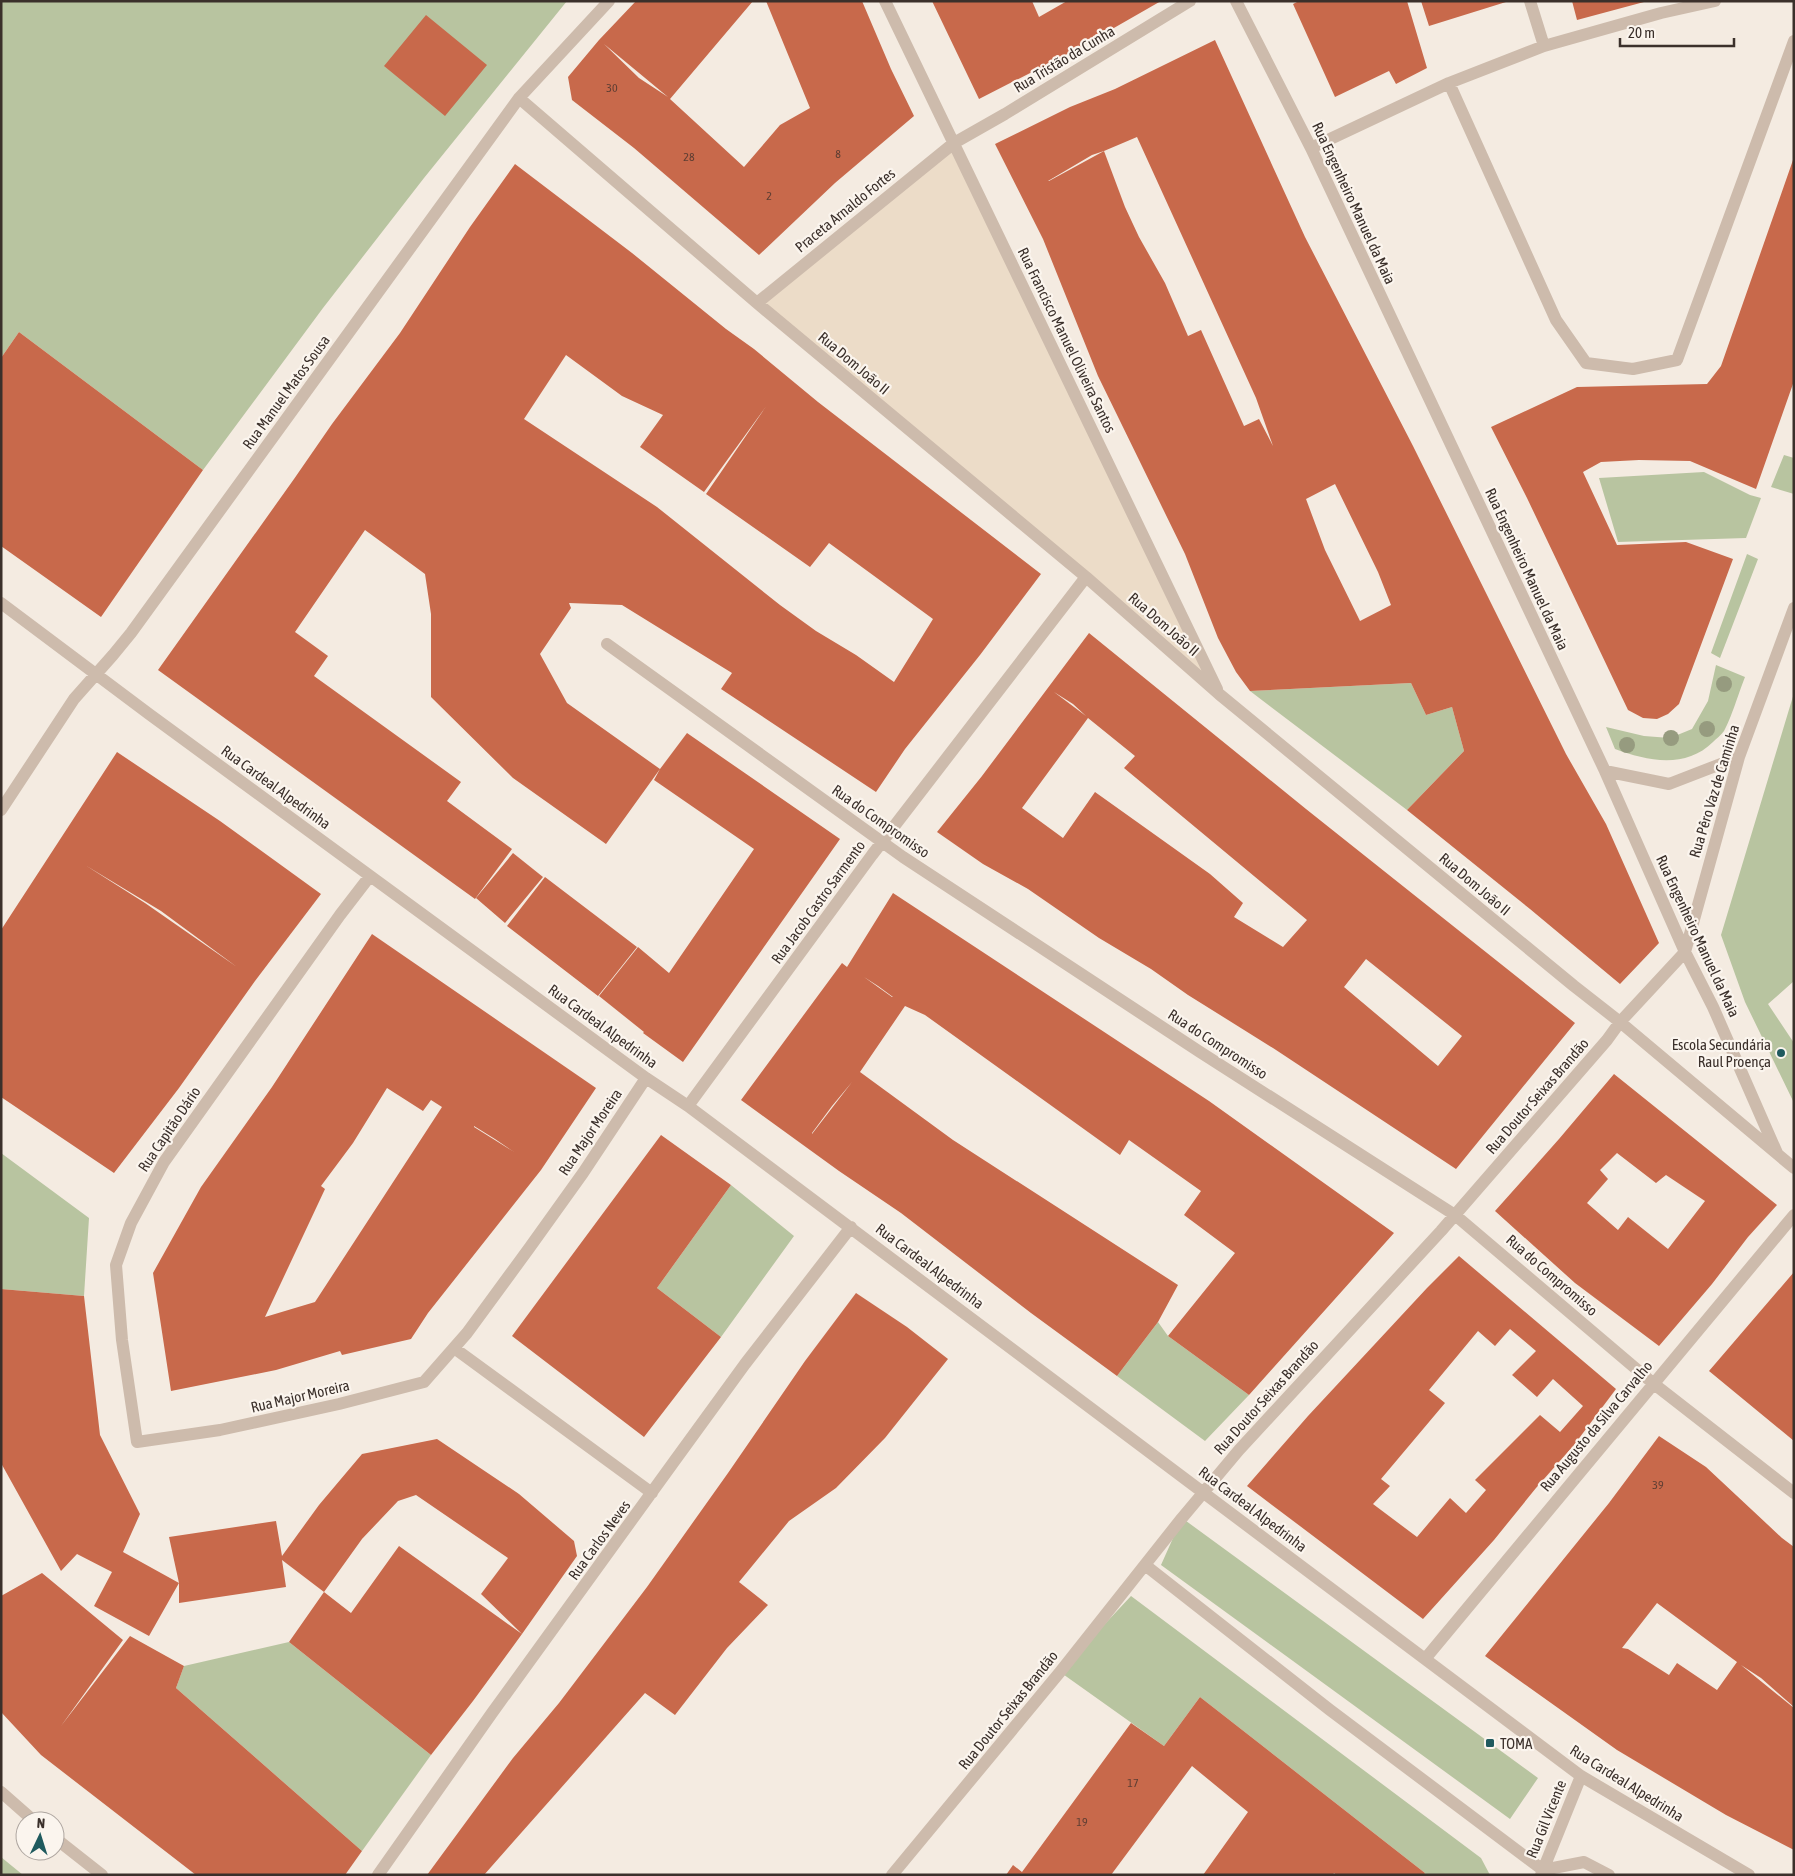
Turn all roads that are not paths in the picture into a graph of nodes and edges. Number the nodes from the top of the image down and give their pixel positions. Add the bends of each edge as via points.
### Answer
1 (609, 1) edge
2 (885, 1) edge
3 (1190, 1) edge
4 (1236, 1) edge
5 (1530, 1) edge
6 (1715, 1) edge
7 (1794, 41) edge
8 (1544, 46) junction
9 (1449, 83) junction
10 (519, 98) junction
11 (954, 143) junction
12 (1311, 148) junction
13 (757, 303) junction
14 (1086, 577) junction
15 (1, 603) edge
16 (1794, 608) edge
17 (607, 644) dead end
18 (96, 674) junction
19 (1219, 694) junction
20 (1739, 757) junction
21 (1604, 771) junction
22 (1, 810) edge
23 (882, 842) junction
24 (370, 876) junction
25 (1685, 952) junction
26 (1620, 1022) junction
27 (646, 1078) junction
28 (688, 1106) junction
29 (1778, 1155) junction
30 (1794, 1168) edge
31 (1455, 1215) junction
32 (1794, 1215) edge
33 (851, 1228) junction
34 (454, 1348) junction
35 (1654, 1384) junction
36 (137, 1442) joint
37 (1203, 1492) junction
38 (652, 1493) junction
39 (1794, 1493) edge
40 (1145, 1565) junction
41 (1425, 1659) junction
42 (1581, 1776) junction
43 (1, 1792) edge
44 (23, 1811) edge
45 (65, 1846) edge
46 (1542, 1872) edge
47 (102, 1875) edge
48 (378, 1875) edge
49 (892, 1875) edge
50 (1609, 1875) edge
51 (1749, 1875) edge

1 - 10 street, Rua Manuel Matos Sousa
2 - 11 street, Rua Francisco Manuel Oliveira Santos
3 - 11 street, Rua Tristão da Cunha
4 - 12 street, Rua Engenheiro Manuel da Maia
5 - 8 street
6 - 8 street
7 - 9 street via 1677,360 1633,369 1586,363 1556,320
8 - 9 street
9 - 12 street
10 - 13 street, Rua Dom João II
10 - 18 street, Rua Manuel Matos Sousa via 131,633
11 - 13 street, Praceta Arnaldo Fortes
11 - 19 street, Rua Francisco Manuel Oliveira Santos
12 - 21 street, Rua Engenheiro Manuel da Maia
13 - 14 street, Rua Dom João II
14 - 19 street, Rua Dom João II
14 - 23 street, Rua Jacob Castro Sarmento
15 - 18 street, Rua Cardeal Alpedrinha
16 - 20 street, Rua Pêro Vaz de Caminha
17 - 23 street, Rua do Compromisso
18 - 22 street, Rua Manuel Matos Sousa via 74,699
18 - 24 street, Rua Cardeal Alpedrinha
19 - 26 street, Rua Dom João II
20 - 21 street via 1669,784
20 - 25 street, Rua Pêro Vaz de Caminha
21 - 25 street, Rua Engenheiro Manuel da Maia
23 - 28 street, Rua Jacob Castro Sarmento
23 - 31 street, Rua do Compromisso via 1200,1052
24 - 27 street, Rua Cardeal Alpedrinha
24 - 36 street, Rua Capitão Dário via 164,1162 131,1223 116,1265 122,1340
25 - 26 street, Rua Pêro Vaz de Caminha
25 - 29 street, Rua Engenheiro Manuel da Maia via 1713,1007
26 - 29 street, Rua Dom João II
26 - 31 street, Rua Doutor Seixas Brandão
27 - 28 street, Rua Cardeal Alpedrinha
27 - 34 street, Rua Major Moreira via 583,1173
28 - 33 street, Rua Cardeal Alpedrinha
29 - 30 street, Rua Dom João II
31 - 35 street, Rua do Compromisso
31 - 37 street, Rua Doutor Seixas Brandão
32 - 35 street, Rua Augusto da Silva Carvalho
33 - 37 street, Rua Cardeal Alpedrinha
33 - 38 street, Rua Carlos Neves via 745,1364
34 - 36 street, Rua Major Moreira via 424,1382 220,1430
34 - 38 street
35 - 39 street, Rua do Compromisso
35 - 41 street, Rua Augusto da Silva Carvalho
37 - 40 street, Rua Doutor Seixas Brandão
37 - 41 street, Rua Cardeal Alpedrinha
38 - 48 street, Rua Carlos Neves
40 - 46 street
40 - 49 street, Rua Doutor Seixas Brandão
41 - 42 street, Rua Cardeal Alpedrinha
42 - 46 street, Rua Gil Vicente
42 - 51 street, Rua Cardeal Alpedrinha
43 - 44 street
45 - 47 street
46 - 50 street via 1584,1862

